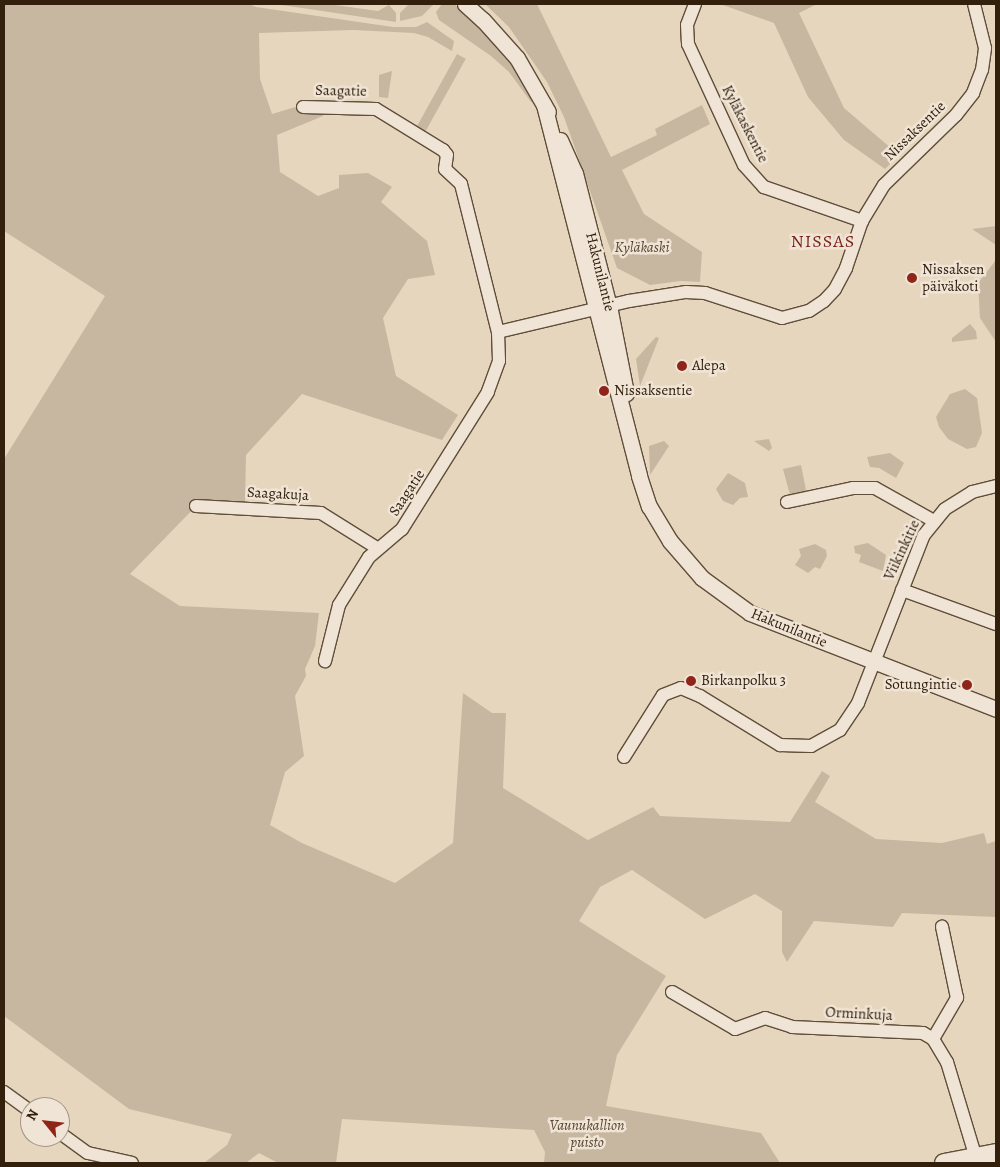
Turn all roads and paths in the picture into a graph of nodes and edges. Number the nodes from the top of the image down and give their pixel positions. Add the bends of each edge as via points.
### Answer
1 (695, 4) edge
2 (974, 4) edge
3 (469, 7) edge
4 (303, 107) dead end
5 (862, 221) junction
6 (602, 308) junction
7 (498, 332) junction
8 (996, 486) edge
9 (787, 502) dead end
10 (196, 506) dead end
11 (934, 521) junction
12 (378, 548) junction
13 (902, 590) junction
14 (996, 624) edge
15 (326, 661) dead end
16 (874, 662) junction
17 (996, 709) edge
18 (624, 757) dead end
19 (942, 926) dead end
20 (672, 992) dead end
21 (933, 1039) junction
22 (4, 1092) edge
23 (20, 1104) edge
24 (70, 1141) edge
25 (996, 1142) edge
26 (996, 1154) edge
27 (975, 1155) junction
28 (132, 1163) edge
29 (944, 1163) edge

1 - 5 street, Kyläkaskentie via 687,25 688,44 744,166 764,187
2 - 5 street, Nissaksentie via 984,48 982,70 973,93 956,115 884,185
3 - 6 street, Hakunilantie via 517,58 544,105 575,173
4 - 7 street, Saagatie via 376,108 443,150 447,155 445,169 462,184
5 - 6 street, Nissaksentie via 835,289 824,301 793,317 772,317 705,293 686,292
6 - 7 street
6 - 16 street, Hakunilantie via 621,359 639,476 649,506 670,541 687,563 718,592 763,619
7 - 12 street, Saagatie via 500,361 488,392 402,530
8 - 11 street, Viikinkitie via 972,492 945,509
9 - 11 street via 853,488 875,488
10 - 12 street, Saagakuja via 322,513
11 - 13 street, Viikinkitie via 924,535
12 - 15 street, Saagatie via 339,605
13 - 14 street
13 - 16 street, Viikinkitie
16 - 17 street, Hakunilantie
16 - 18 street, Viikinkitie via 849,721 826,740 811,746 775,743 700,696 681,688 664,695
19 - 21 street via 957,998
20 - 21 street, Orminkuja via 735,1029 766,1018 792,1027 923,1034
21 - 27 street via 948,1062
22 - 23 street
24 - 28 street via 88,1153
25 - 27 main road
26 - 27 main road
27 - 29 main road

